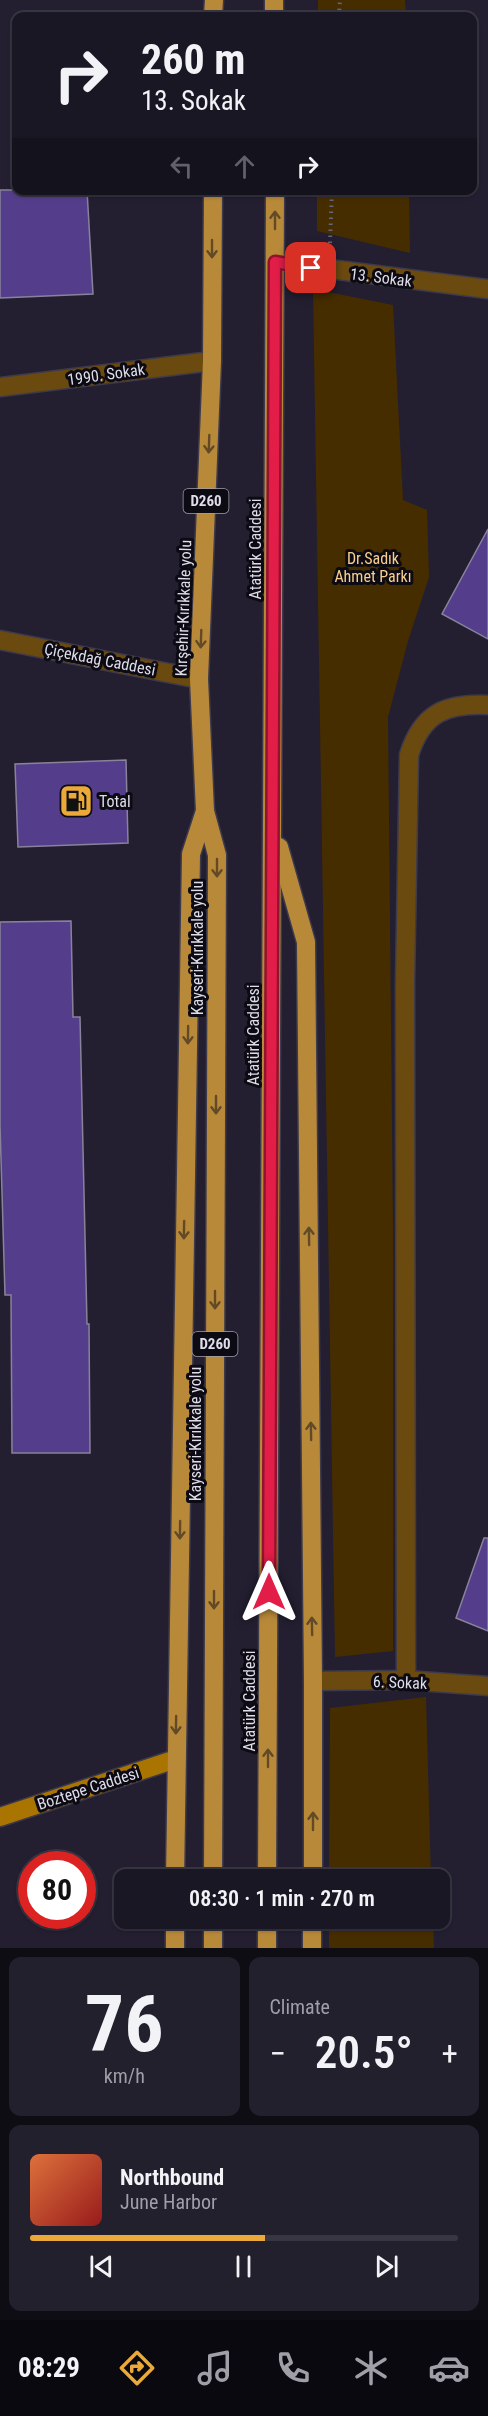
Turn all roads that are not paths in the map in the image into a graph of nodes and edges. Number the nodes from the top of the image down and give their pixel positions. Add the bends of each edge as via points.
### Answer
1 (213, 195) edge
2 (274, 195) edge
3 (275, 262) junction
4 (488, 289) edge
5 (212, 361) junction
6 (0, 387) edge
7 (0, 640) edge
8 (199, 679) junction
9 (488, 705) edge
10 (205, 811) junction
11 (273, 825) junction
12 (406, 1680) junction
13 (313, 1681) junction
14 (488, 1686) edge
15 (176, 1760) junction
16 (0, 1817) edge
17 (175, 1869) edge
18 (213, 1869) edge
19 (267, 1869) edge
20 (312, 1869) edge
21 (175, 1929) edge
22 (213, 1929) edge
23 (267, 1929) edge
24 (312, 1929) edge
25 (175, 1948) edge
26 (213, 1948) edge
27 (267, 1948) edge
28 (312, 1948) edge

1 -> 5 highway, Kırşehir-Kırıkkale yolu / D260
3 -> 2 highway, Atatürk Caddesi
3 - 4 street, 13. Sokak
3 - 11 highway, Atatürk Caddesi
5 - 6 street, 1990. Sokak
5 -> 8 highway, Kırşehir-Kırıkkale yolu / D260
7 - 8 street, Çiçekdağ Caddesi
8 - 10 highway, Kırşehir-Kırıkkale yolu / D260
9 - 12 street via 466,704 442,710 415,736 409,755 405,982
10 -> 15 highway via 191,854
10 -> 18 highway, Kayseri-Kırıkkale yolu / D260 via 217,855
13 -> 11 highway via 306,942
19 -> 11 highway, Atatürk Caddesi
12 - 13 street, 6. Sokak
12 - 14 street, 6. Sokak
20 -> 13 highway
15 - 16 main road, Boztepe Caddesi
15 - 17 highway
21 - 25 highway
22 - 26 highway
23 - 27 highway
24 - 28 highway

